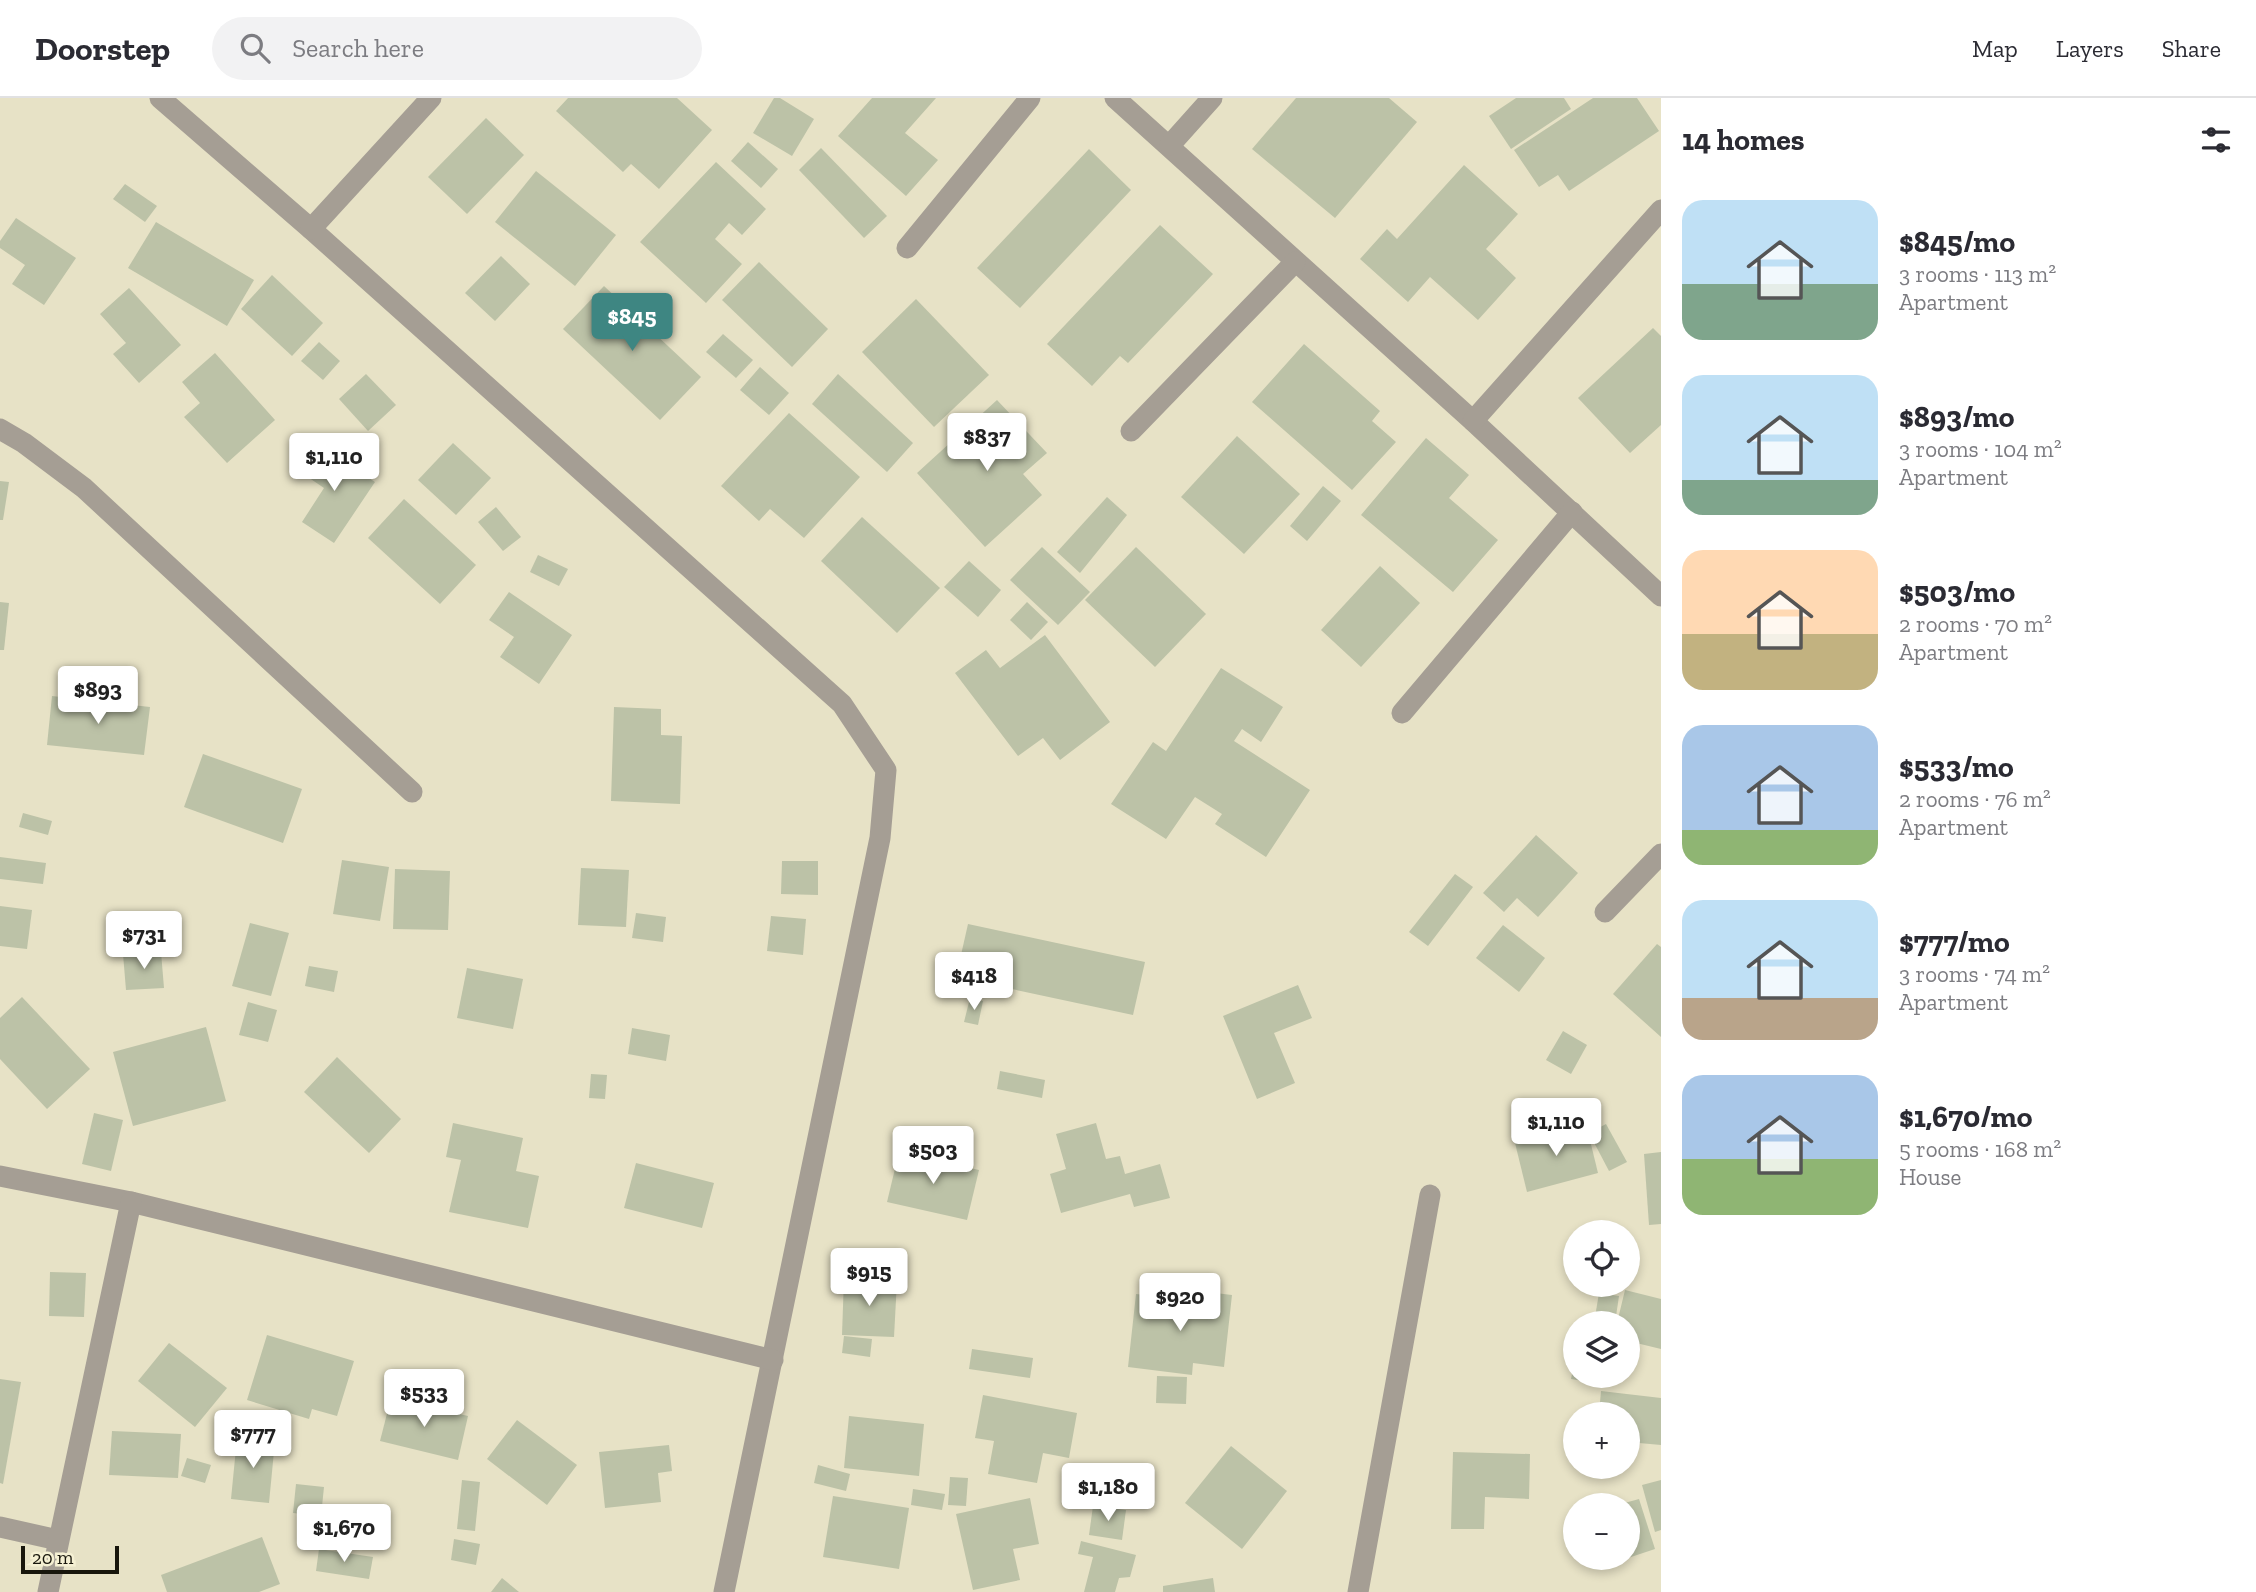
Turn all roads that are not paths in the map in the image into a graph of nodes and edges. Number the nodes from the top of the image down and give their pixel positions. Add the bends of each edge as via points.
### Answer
1 (160, 98) edge
2 (431, 98) edge
3 (1030, 98) edge
4 (1115, 98) edge
5 (1212, 98) edge
6 (1170, 145) junction
7 (1661, 210) edge
8 (311, 229) junction
9 (907, 248) dead end
10 (1295, 262) junction
11 (1473, 421) junction
12 (0, 429) edge
13 (1131, 431) dead end
14 (1572, 512) junction
15 (1661, 596) edge
16 (1402, 713) dead end
17 (412, 792) dead end
18 (1661, 854) edge
19 (1605, 912) dead end
20 (0, 1176) edge
21 (1430, 1195) dead end
22 (131, 1202) junction
23 (773, 1360) junction
24 (0, 1527) edge
25 (58, 1540) junction
26 (48, 1592) edge
27 (724, 1592) edge
28 (1358, 1592) edge

1 - 8 street
2 - 8 street
3 - 9 street
4 - 6 street
5 - 6 street
6 - 10 street
7 - 11 street
8 - 23 street via 842,704 886,771 880,838
10 - 11 street
10 - 13 street
11 - 14 street
12 - 17 street via 84,488
14 - 15 street
14 - 16 street
18 - 19 street
20 - 22 street
21 - 28 street
22 - 23 street
22 - 25 street
23 - 27 street
24 - 25 street
25 - 26 street

